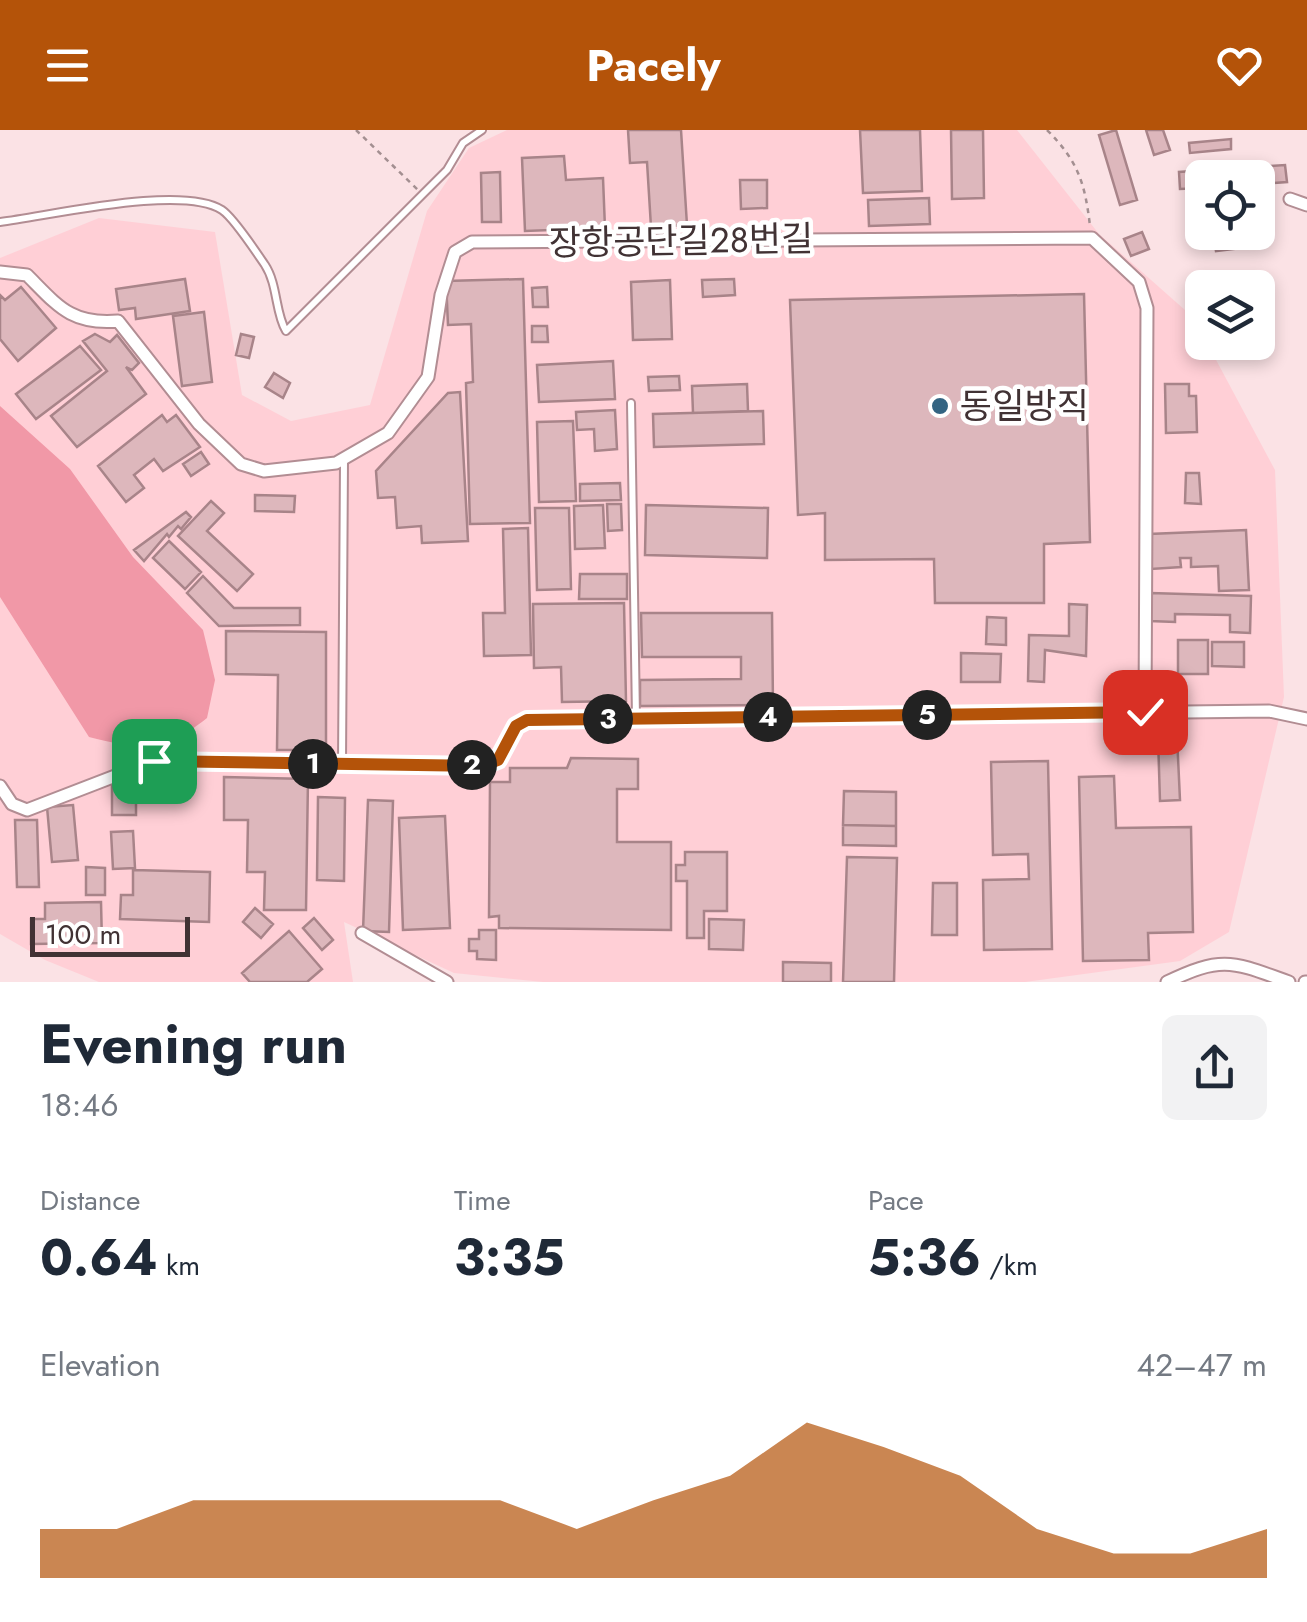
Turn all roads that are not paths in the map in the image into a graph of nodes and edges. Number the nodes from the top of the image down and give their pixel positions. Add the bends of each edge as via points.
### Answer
1 (482, 130) edge
2 (1290, 198) dead end
3 (1307, 206) edge
4 (0, 222) edge
5 (0, 272) edge
6 (632, 404) dead end
7 (344, 458) junction
8 (1145, 712) junction
9 (636, 719) junction
10 (1307, 719) edge
11 (342, 765) junction
12 (0, 786) edge
13 (362, 934) dead end
14 (447, 982) edge
15 (1167, 982) edge
16 (1289, 982) edge

1 - 4 lane via 286,331 268,270 233,221 211,205 137,200
2 - 3 street
5 - 7 street, 장항공단길28번길 via 27,274 65,312 84,320 118,321 199,424 241,464 264,471
6 - 9 lane
7 - 8 street, 장항공단길28번길 via 388,433 428,377 447,274 456,252 472,242 1092,238 1139,282 1147,308
7 - 11 lane
8 - 9 street
8 - 10 street via 1269,710
9 - 11 street via 527,720 516,726 498,760 482,766
11 - 12 street via 154,761 27,810 12,804
13 - 14 street
15 - 16 street via 1224,962

